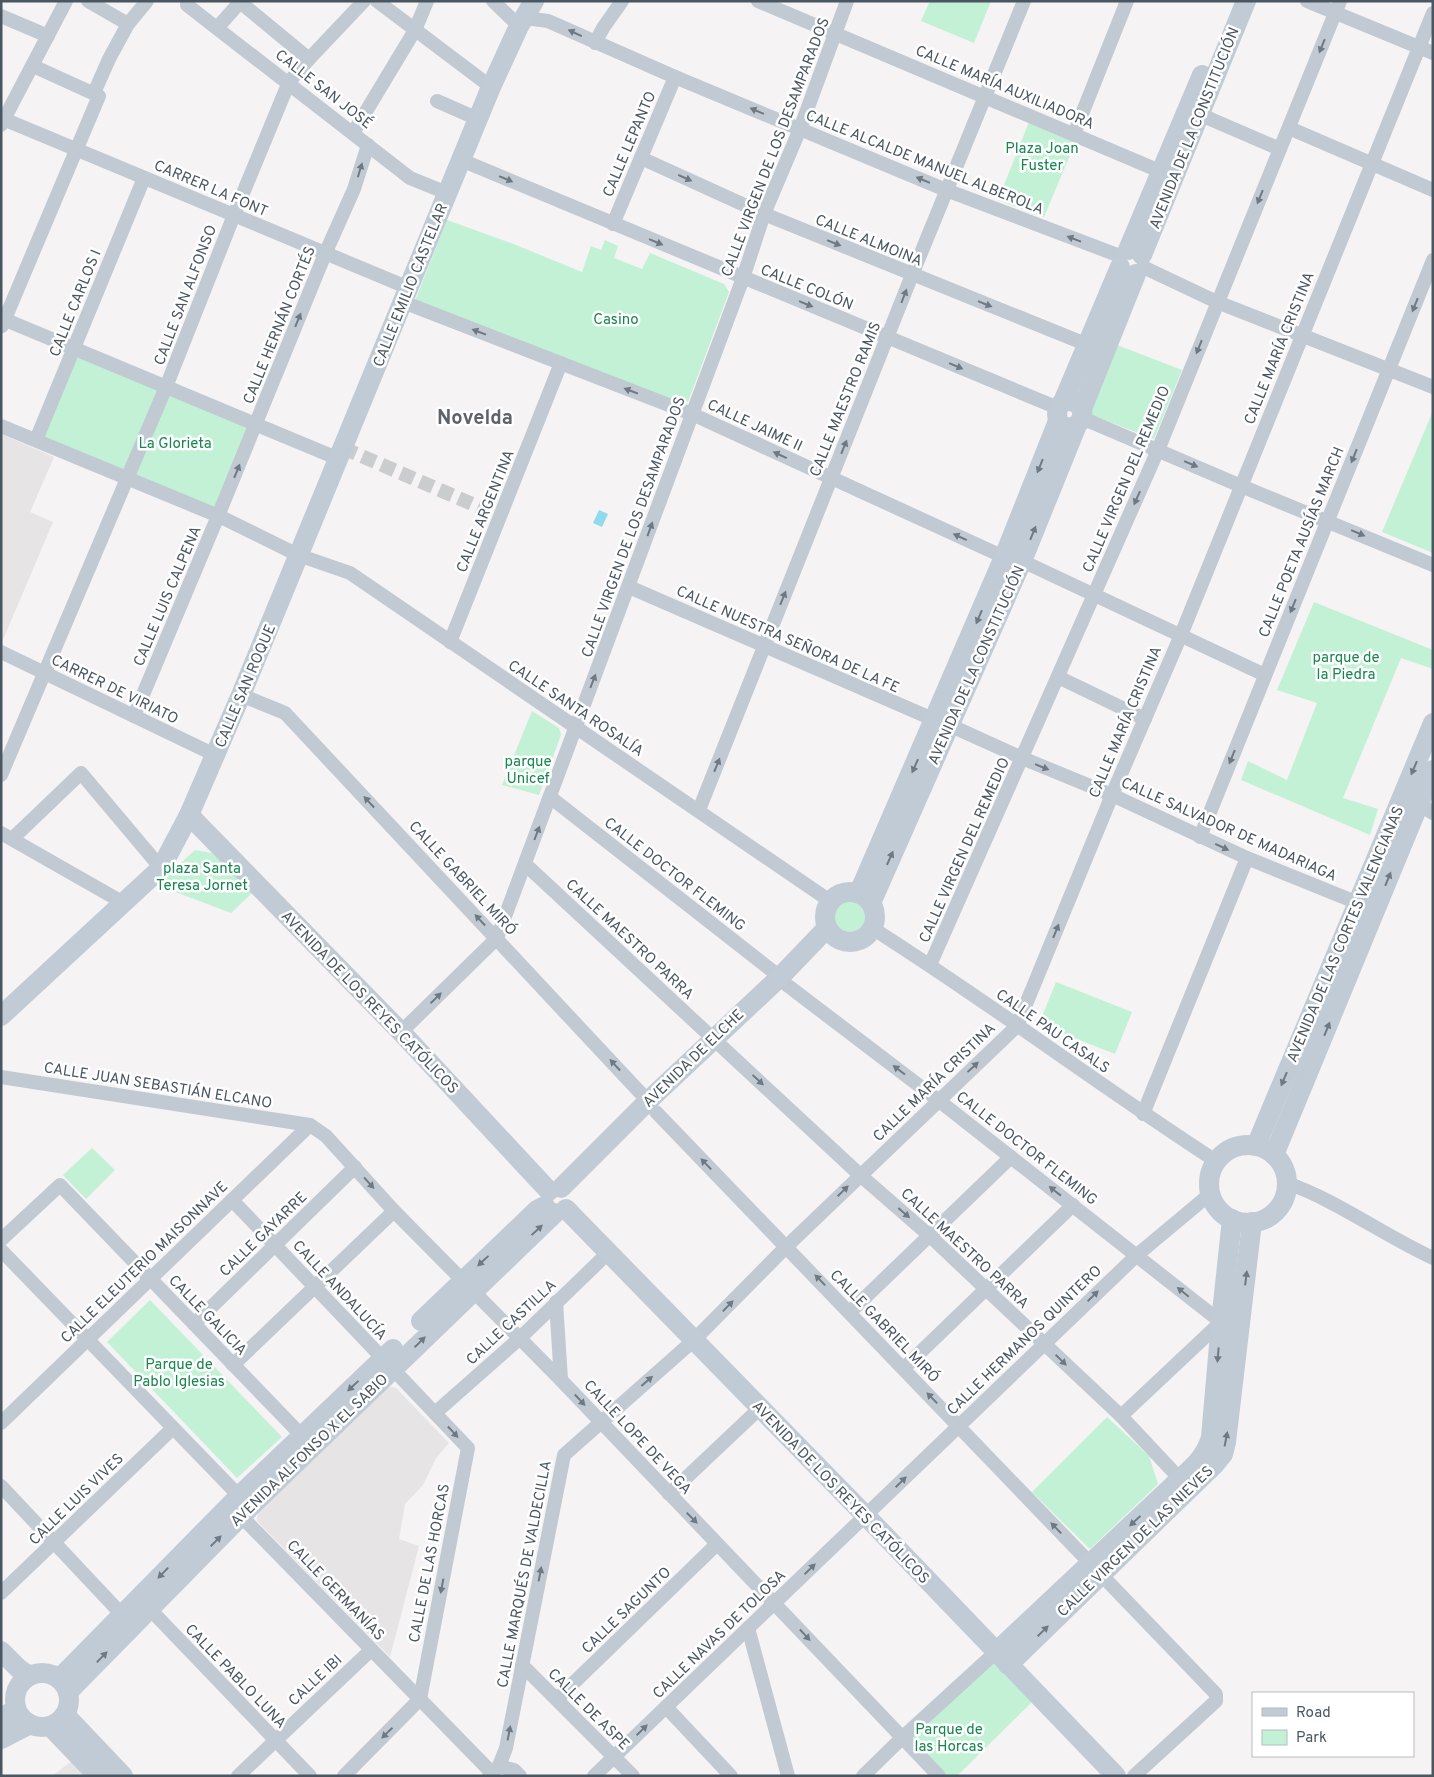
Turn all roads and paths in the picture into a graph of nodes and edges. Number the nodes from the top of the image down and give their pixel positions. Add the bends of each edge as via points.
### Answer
1 (66, 1) edge
2 (88, 1) edge
3 (147, 1) edge
4 (188, 1) edge
5 (364, 1) edge
6 (377, 1) edge
7 (427, 1) edge
8 (493, 1) edge
9 (540, 1) edge
10 (622, 1) edge
11 (758, 1) edge
12 (847, 1) edge
13 (1024, 1) edge
14 (1127, 1) edge
15 (1232, 1) edge
16 (1246, 1) edge
17 (1306, 1) edge
18 (240, 2) edge
19 (1338, 7) edge
20 (1433, 14) edge
21 (526, 15) edge
22 (1, 16) edge
23 (548, 21) junction
24 (128, 24) junction
25 (217, 28) junction
26 (415, 30) junction
27 (835, 34) junction
28 (48, 36) junction
29 (596, 43) junction
30 (1419, 47) junction
31 (1433, 53) edge
32 (309, 59) junction
33 (32, 66) junction
34 (675, 77) junction
35 (289, 82) junction
36 (491, 87) junction
37 (97, 94) junction
38 (985, 96) junction
39 (436, 101) dead end
40 (1201, 115) junction
41 (478, 119) junction
42 (2, 121) edge
43 (1289, 128) junction
44 (800, 129) junction
45 (353, 133) junction
46 (1074, 134) junction
47 (368, 145) junction
48 (76, 149) junction
49 (1280, 149) junction
50 (641, 158) junction
51 (461, 160) junction
52 (1372, 164) junction
53 (1162, 172) junction
54 (144, 178) junction
55 (946, 190) junction
56 (1433, 190) edge
57 (447, 193) junction
58 (764, 214) junction
59 (234, 215) junction
60 (613, 224) junction
61 (325, 254) junction
62 (1433, 260) edge
63 (1132, 262) junction
64 (912, 275) junction
65 (743, 278) junction
66 (406, 295) junction
67 (1217, 302) junction
68 (2, 321) edge
69 (1302, 335) junction
70 (887, 338) junction
71 (1088, 345) junction
72 (74, 348) junction
73 (561, 363) junction
74 (1389, 369) junction
75 (166, 387) junction
76 (1433, 387) edge
77 (692, 414) junction
78 (1070, 414) junction
79 (256, 424) junction
80 (1, 426) edge
81 (36, 440) junction
82 (1158, 450) junction
83 (339, 459) junction
84 (127, 478) junction
85 (831, 478) junction
86 (1241, 486) junction
87 (218, 516) junction
88 (1328, 521) junction
89 (298, 555) junction
90 (1013, 559) junction
91 (1433, 564) edge
92 (629, 587) junction
93 (1094, 594) junction
94 (1180, 635) junction
95 (450, 642) junction
96 (764, 646) junction
97 (1, 652) edge
98 (44, 672) junction
99 (1265, 675) junction
100 (1058, 677) junction
101 (241, 695) junction
102 (134, 716) junction
103 (1145, 719) junction
104 (942, 722) junction
105 (1433, 722) edge
106 (576, 728) junction
107 (215, 755) junction
108 (1022, 758) junction
109 (1433, 770) edge
110 (1, 775) edge
111 (1112, 795) junction
112 (550, 797) junction
113 (1426, 809) edge
114 (699, 810) junction
115 (189, 815) junction
116 (7, 836) edge
117 (1200, 837) junction
118 (1247, 858) junction
119 (525, 864) junction
120 (161, 868) junction
121 (864, 898) junction
122 (830, 901) junction
123 (122, 902) junction
124 (1358, 903) junction
125 (872, 928) junction
126 (831, 933) junction
127 (497, 938) junction
128 (930, 965) junction
129 (783, 981) junction
130 (1, 1016) edge
131 (1017, 1026) junction
132 (401, 1032) junction
133 (717, 1043) junction
134 (1, 1077) edge
135 (938, 1100) junction
136 (652, 1106) junction
137 (1143, 1114) junction
138 (310, 1125) junction
139 (1256, 1146) junction
140 (1274, 1155) junction
141 (1011, 1157) junction
142 (1216, 1161) junction
143 (355, 1167) junction
144 (860, 1175) junction
145 (1287, 1183) junction
146 (1210, 1194) junction
147 (232, 1200) junction
148 (557, 1200) junction
149 (1073, 1205) junction
150 (394, 1211) junction
151 (1232, 1219) junction
152 (1252, 1222) junction
153 (930, 1236) junction
154 (1, 1240) edge
155 (275, 1244) junction
156 (786, 1246) junction
157 (1, 1250) edge
158 (608, 1253) junction
159 (1137, 1254) junction
160 (1433, 1258) edge
161 (150, 1279) junction
162 (468, 1285) junction
163 (315, 1288) junction
164 (986, 1289) junction
165 (556, 1302) junction
166 (850, 1312) junction
167 (1221, 1322) junction
168 (194, 1324) junction
169 (520, 1338) junction
170 (88, 1340) junction
171 (693, 1341) junction
172 (1044, 1343) junction
173 (387, 1364) junction
174 (233, 1365) junction
175 (904, 1368) junction
176 (561, 1380) junction
177 (760, 1408) junction
178 (435, 1413) junction
179 (1121, 1416) junction
180 (600, 1422) junction
181 (1, 1424) edge
182 (958, 1426) junction
183 (174, 1428) junction
184 (307, 1441) junction
185 (1180, 1479) junction
186 (1, 1486) edge
187 (669, 1494) junction
188 (243, 1506) junction
189 (866, 1516) junction
190 (55, 1542) junction
191 (718, 1544) junction
192 (1096, 1569) junction
193 (1, 1593) edge
194 (144, 1603) junction
195 (774, 1603) junction
196 (128, 1620) junction
197 (748, 1628) junction
198 (371, 1650) junction
199 (1, 1651) edge
200 (1002, 1659) junction
201 (522, 1665) junction
202 (1, 1668) edge
203 (29, 1676) junction
204 (64, 1686) junction
205 (420, 1699) junction
206 (557, 1699) junction
207 (666, 1707) junction
208 (16, 1711) edge
209 (57, 1720) junction
210 (902, 1738) junction
211 (1, 1739) edge
212 (275, 1740) junction
213 (615, 1756) junction
214 (493, 1772) edge
215 (98, 1776) edge
216 (123, 1776) edge
217 (238, 1776) edge
218 (310, 1776) edge
219 (344, 1776) edge
220 (520, 1776) edge
221 (594, 1776) edge
222 (633, 1776) edge
223 (731, 1776) edge
224 (788, 1776) edge
225 (863, 1776) edge
226 (939, 1776) edge
227 (1116, 1776) edge
228 (1134, 1776) edge

1 - 28 street
2 - 24 street
3 - 24 street
4 - 25 street, CALLE SAN JOSÉ via 187,5
5 - 32 street, CALLE SAN ALFONSO
6 - 26 street
7 - 26 street
8 - 21 street
9 - 23 street
10 - 29 street
11 - 27 street, CALLE MARÍA AUXILIADORA
12 - 27 street, CALLE VIRGEN DE LOS DESAMPARADOS
13 - 38 street, CALLE MAESTRO RAMIS
14 - 46 street
15 - 53 street, AVENIDA DE LA CONSTITUCIÓN
16 - 40 street, AVENIDA DE LA CONSTITUCIÓN
17 - 19 street
18 - 25 street
18 - 32 street
19 - 30 street
19 -> 43 street, CALLE VIRGEN DEL REMEDIO
20 - 30 street, CALLE MARÍA CRISTINA
21 - 23 street, CALLE ALCALDE MANUEL ALBEROLA
21 - 36 street, CALLE EMILIO CASTELAR
22 - 28 street
29 -> 23 street, CALLE ALCALDE MANUEL ALBEROLA
24 - 37 street via 109,59
25 - 35 street, CALLE SAN JOSÉ
26 - 36 street
26 - 45 street
27 - 38 street, CALLE MARÍA AUXILIADORA
27 - 44 street, CALLE VIRGEN DE LOS DESAMPARADOS
28 - 33 street
29 - 34 street, CALLE ALCALDE MANUEL ALBEROLA
30 - 31 street
30 - 52 street, CALLE MARÍA CRISTINA
32 - 35 street, CALLE SAN ALFONSO
33 - 37 street
33 - 42 street
44 -> 34 street, CALLE ALCALDE MANUEL ALBEROLA
34 - 50 street, CALLE LEPANTO
35 - 45 street, CALLE SAN JOSÉ
35 - 59 street, CALLE SAN ALFONSO
36 - 41 street, CALLE EMILIO CASTELAR
37 - 48 street
38 - 46 street, CALLE MARÍA AUXILIADORA
38 - 55 street, CALLE MAESTRO RAMIS
39 - 41 street
40 - 49 street
40 - 63 street, AVENIDA DE LA CONSTITUCIÓN
41 - 51 street, CALLE EMILIO CASTELAR
42 - 48 street, CARRER LA FONT
43 - 49 street, CALLE VIRGEN DEL REMEDIO
43 - 52 street
55 -> 44 street, CALLE ALCALDE MANUEL ALBEROLA
44 - 58 street, CALLE VIRGEN DE LOS DESAMPARADOS
45 - 47 street, CALLE SAN JOSÉ
46 - 53 street, CALLE MARÍA AUXILIADORA
47 - 57 street, CALLE SAN JOSÉ via 410,178
61 -> 47 street, CALLE HERNÁN CORTÉS via 354,189
48 - 54 street, CARRER LA FONT
48 - 68 street
49 -> 67 street, CALLE VIRGEN DEL REMEDIO
50 -> 58 street, CALLE ALMOINA
50 - 60 street, CALLE LEPANTO
51 - 57 street, CALLE EMILIO CASTELAR
51 -> 60 street, CALLE COLÓN
52 - 56 street
52 - 69 street, CALLE MARÍA CRISTINA
53 - 63 street, AVENIDA DE LA CONSTITUCIÓN
54 - 59 street, CARRER LA FONT
54 - 72 street, CALLE CARLOS I
63 -> 55 street, CALLE ALCALDE MANUEL ALBEROLA
55 - 64 street, CALLE MAESTRO RAMIS
57 - 66 street, CALLE EMILIO CASTELAR
58 -> 64 street, CALLE ALMOINA
58 - 65 street, CALLE VIRGEN DE LOS DESAMPARADOS
59 - 61 street, CARRER LA FONT
59 - 75 street, CALLE SAN ALFONSO
60 -> 65 street, CALLE COLÓN
61 - 66 street, CARRER LA FONT
79 -> 61 street, CALLE HERNÁN CORTÉS
62 -> 74 street, CALLE POETA AUSÍAS MARCH
63 - 67 street, CALLE ALCALDE MANUEL ALBEROLA
63 - 71 street, AVENIDA DE LA CONSTITUCIÓN
63 - 78 street, AVENIDA DE LA CONSTITUCIÓN
70 -> 64 street, CALLE MAESTRO RAMIS
64 -> 71 street, CALLE ALMOINA
65 -> 70 street, CALLE COLÓN
65 - 77 street, CALLE VIRGEN DE LOS DESAMPARADOS
73 -> 66 street, CALLE JAIME II
66 - 83 street, CALLE EMILIO CASTELAR
67 - 69 street, CALLE ALCALDE MANUEL ALBEROLA
67 -> 82 street, CALLE VIRGEN DEL REMEDIO
68 - 72 street
69 - 74 street, CALLE ALCALDE MANUEL ALBEROLA
69 - 86 street, CALLE MARÍA CRISTINA
70 -> 78 street, CALLE COLÓN
85 -> 70 street, CALLE MAESTRO RAMIS
71 - 78 street, AVENIDA DE LA CONSTITUCIÓN
72 - 75 street
72 - 81 street, CALLE CARLOS I
77 -> 73 street, CALLE JAIME II
73 - 95 street, CALLE ARGENTINA
74 - 76 street, CALLE ALCALDE MANUEL ALBEROLA
74 -> 88 street, CALLE POETA AUSÍAS MARCH
75 - 79 street
75 - 84 street, CALLE SAN ALFONSO
85 -> 77 street, CALLE JAIME II
92 -> 77 street, CALLE VIRGEN DE LOS DESAMPARADOS
78 - 82 street, CALLE COLÓN
78 - 90 street, AVENIDA DE LA CONSTITUCIÓN
79 - 83 street
87 -> 79 street, CALLE HERNÁN CORTÉS
80 - 81 street
81 - 84 street
82 -> 86 street, CALLE COLÓN
82 -> 93 street, CALLE VIRGEN DEL REMEDIO
83 - 89 street, CALLE EMILIO CASTELAR
84 - 87 street
84 - 98 street, CALLE SAN ALFONSO
90 -> 85 street, CALLE JAIME II
96 -> 85 street, CALLE MAESTRO RAMIS
86 - 88 street, CALLE COLÓN
86 - 94 street, CALLE MARÍA CRISTINA
87 - 89 street, CALLE SANTA ROSALÍA
87 - 102 street, CALLE LUIS CALPENA
88 -> 91 street, CALLE COLÓN
88 -> 99 street, CALLE POETA AUSÍAS MARCH
89 - 95 street, CALLE SANTA ROSALÍA via 350,573
89 - 101 street, CALLE SAN ROQUE
90 - 93 street, CALLE JAIME II
90 - 104 street, AVENIDA DE LA CONSTITUCIÓN
92 - 96 street, CALLE NUESTRA SEÑORA DE LA FE
106 -> 92 street, CALLE VIRGEN DE LOS DESAMPARADOS
93 - 94 street, CALLE JAIME II
93 - 100 street, CALLE VIRGEN DEL REMEDIO
94 - 99 street, CALLE JAIME II
94 - 103 street, CALLE MARÍA CRISTINA
95 - 106 street, CALLE SANTA ROSALÍA
96 - 104 street, CALLE NUESTRA SEÑORA DE LA FE
114 -> 96 street, CALLE MAESTRO RAMIS
97 - 98 street, CARRER DE VIRIATO
98 - 102 street, CARRER DE VIRIATO
98 - 110 street, CALLE SAN ALFONSO
99 -> 117 street, CALLE POETA AUSÍAS MARCH
100 - 103 street
100 - 108 street, CALLE VIRGEN DEL REMEDIO
101 - 107 street, CALLE SAN ROQUE
127 -> 101 street, CALLE GABRIEL MIRÓ via 285,713
102 - 107 street, CARRER DE VIRIATO
103 - 111 street, CALLE MARÍA CRISTINA
104 - 108 street, CALLE SALVADOR DE MADARIAGA
104 - 121 street, AVENIDA DE LA CONSTITUCIÓN
105 -> 124 street, AVENIDA DE LAS CORTES VALENCIANAS
106 - 112 street, CALLE VIRGEN DE LOS DESAMPARADOS
106 - 114 street, CALLE SANTA ROSALÍA
107 - 115 street, CALLE SAN ROQUE
108 -> 111 street, CALLE SALVADOR DE MADARIAGA
108 - 128 street, CALLE VIRGEN DEL REMEDIO
109 - 113 street, AVENIDA DE LAS CORTES VALENCIANAS
111 - 117 street, CALLE SALVADOR DE MADARIAGA
131 -> 111 street, CALLE MARÍA CRISTINA
119 -> 112 street, CALLE VIRGEN DE LOS DESAMPARADOS
112 - 129 street, CALLE DOCTOR FLEMING
140 -> 113 street, AVENIDA DE LAS CORTES VALENCIANAS
114 - 122 street, CALLE SANTA ROSALÍA
115 - 120 street, CALLE SAN ROQUE
115 - 132 street, AVENIDA DE LOS REYES CATÓLICOS
116 - 120 street via 82,773
116 - 123 street
117 -> 118 street, CALLE SALVADOR DE MADARIAGA
118 - 124 street, CALLE SALVADOR DE MADARIAGA
118 - 137 street
119 - 127 street, CALLE VIRGEN DE LOS DESAMPARADOS
119 - 133 street, CALLE MAESTRO PARRA
120 - 123 street
121 - 122 street via 843,892
121 - 125 street via 875,917
122 - 126 street via 824,914
123 - 130 street
124 -> 139 street, AVENIDA DE LAS CORTES VALENCIANAS
125 - 126 street via 864,938 848,942
125 - 128 street, CALLE PAU CASALS
126 - 129 street, AVENIDA DE ELCHE
132 -> 127 street, CALLE VIRGEN DE LOS DESAMPARADOS
136 -> 127 street, CALLE GABRIEL MIRÓ
128 - 131 street, CALLE PAU CASALS
129 - 133 street, AVENIDA DE ELCHE
135 -> 129 street, CALLE DOCTOR FLEMING
135 -> 131 street, CALLE MARÍA CRISTINA
131 - 137 street, CALLE PAU CASALS
132 - 148 street, AVENIDA DE LOS REYES CATÓLICOS
133 - 136 street, AVENIDA DE ELCHE
133 -> 144 street, CALLE MAESTRO PARRA
134 - 138 street, CALLE JUAN SEBASTIÁN ELCANO
135 - 141 street, CALLE DOCTOR FLEMING
135 - 144 street, CALLE MARÍA CRISTINA
136 - 148 street, AVENIDA DE ELCHE
156 -> 136 street, CALLE GABRIEL MIRÓ
137 - 142 street, CALLE PAU CASALS
138 - 143 street, CALLE LOPE DE VEGA via 326,1136
138 - 147 street, CALLE ELEUTERIO MAISONNAVE
139 - 140 street
139 - 142 street via 1234,1147
140 - 145 street via 1283,1168
149 -> 141 street, CALLE DOCTOR FLEMING
141 - 153 street
142 - 146 street via 1211,1171
143 -> 150 street, CALLE LOPE DE VEGA
143 - 155 street, CALLE GAYARRE
144 -> 153 street, CALLE MAESTRO PARRA
156 -> 144 street, CALLE MARÍA CRISTINA
145 - 152 street via 1280,1205 1273,1213
145 - 160 street via 1314,1194
146 - 151 street via 1214,1204
146 - 159 street, CALLE HERMANOS QUINTERO
147 - 155 street, CALLE ANDALUCÍA
147 - 161 street, CALLE ELEUTERIO MAISONNAVE
148 - 158 street, AVENIDA DE LOS REYES CATÓLICOS
148 - 162 street, AVENIDA ALFONSO X EL SABIO via 537,1210
149 - 159 street, CALLE DOCTOR FLEMING
149 - 164 street
150 - 162 street, CALLE LOPE DE VEGA
150 - 163 street
151 - 152 street
151 - 167 street, CALLE VIRGEN DE LAS NIEVES
192 -> 152 street, CALLE VIRGEN DE LAS NIEVES via 1223,1454
153 - 164 street, CALLE MAESTRO PARRA
153 - 166 street
154 - 161 street, CALLE GALICIA via 60,1185
155 - 163 street, CALLE ANDALUCÍA
155 - 168 street, CALLE GAYARRE
166 -> 156 street, CALLE GABRIEL MIRÓ
171 -> 156 street, CALLE MARÍA CRISTINA
157 - 170 street, CALLE GERMANÍAS
158 - 165 street, CALLE CASTILLA
158 - 171 street, AVENIDA DE LOS REYES CATÓLICOS
167 -> 159 street, CALLE DOCTOR FLEMING
172 -> 159 street, CALLE HERMANOS QUINTERO
161 - 168 street, CALLE GALICIA
161 - 170 street, CALLE ELEUTERIO MAISONNAVE
162 - 169 street, CALLE LOPE DE VEGA
162 - 173 street, AVENIDA ALFONSO X EL SABIO
163 - 173 street, CALLE ANDALUCÍA
163 - 174 street
164 - 172 street, CALLE MAESTRO PARRA
164 - 175 street
165 - 169 street, CALLE CASTILLA
165 - 176 street
166 - 175 street, CALLE GABRIEL MIRÓ
167 - 179 street
167 -> 185 street, CALLE VIRGEN DE LAS NIEVES via 1211,1437 1202,1458
168 - 174 street, CALLE GALICIA
169 - 176 street, CALLE LOPE DE VEGA
169 - 178 street, CALLE CASTILLA
170 - 181 street, CALLE ELEUTERIO MAISONNAVE
170 - 183 street, CALLE GERMANÍAS
171 - 177 street, AVENIDA DE LOS REYES CATÓLICOS
180 -> 171 street, CALLE MARQUÉS DE VALDECILLA
172 -> 179 street, CALLE MAESTRO PARRA
172 - 182 street, CALLE HERMANOS QUINTERO
173 - 178 street, CALLE DE LAS HORCAS
173 - 184 street, AVENIDA ALFONSO X EL SABIO
174 - 184 street, CALLE GALICIA
182 -> 175 street, CALLE GABRIEL MIRÓ
176 -> 180 street, CALLE LOPE DE VEGA
177 - 187 street
177 - 189 street, AVENIDA DE LOS REYES CATÓLICOS
178 -> 205 street, CALLE DE LAS HORCAS via 468,1448
179 - 185 street, CALLE MAESTRO PARRA
180 - 187 street, CALLE LOPE DE VEGA
201 -> 180 street, CALLE MARQUÉS DE VALDECILLA via 564,1456
189 -> 182 street, CALLE HERMANOS QUINTERO
192 -> 182 street, CALLE GABRIEL MIRÓ
183 - 188 street, CALLE GERMANÍAS
183 - 190 street, CALLE LUIS VIVES
184 - 188 street, AVENIDA ALFONSO X EL SABIO
185 -> 192 street, CALLE VIRGEN DE LAS NIEVES
186 - 190 street
187 -> 191 street, CALLE LOPE DE VEGA
188 - 194 street, AVENIDA ALFONSO X EL SABIO
188 - 198 street, CALLE GERMANÍAS
195 -> 189 street, CALLE NAVAS DE TOLOSA
189 - 200 street, AVENIDA DE LOS REYES CATÓLICOS
190 - 193 street, CALLE LUIS VIVES
190 - 196 street
191 - 195 street, CALLE LOPE DE VEGA
191 - 206 street, CALLE SAGUNTO
192 - 200 street, CALLE VIRGEN DE LAS NIEVES
192 - 228 street, CALLE GABRIEL MIRÓ via 1216,1694 1216,1701
194 - 196 street, AVENIDA ALFONSO X EL SABIO
194 - 212 street, CALLE PABLO LUNA
195 - 197 street, CALLE NAVAS DE TOLOSA
195 -> 210 street, CALLE LOPE DE VEGA
196 - 204 street, AVENIDA ALFONSO X EL SABIO
197 - 207 street, CALLE NAVAS DE TOLOSA
197 - 224 street
198 - 205 street, CALLE GERMANÍAS
198 - 212 street, CALLE IBI
199 - 203 street
200 - 210 street
200 - 227 street, AVENIDA DE LOS REYES CATÓLICOS
201 - 206 street, CALLE DE ASPE
214 -> 201 street, CALLE MARQUÉS DE VALDECILLA via 506,1748
202 - 208 street
203 - 204 street via 51,1674
203 - 208 street via 19,1686
204 - 209 street via 68,1708
205 - 214 street, CALLE GERMANÍAS
205 -> 219 street
206 - 213 street, CALLE DE ASPE
213 -> 207 street, CALLE NAVAS DE TOLOSA
207 - 223 street
208 - 209 street via 43,1727
208 - 211 street
209 - 215 street
209 - 216 street
210 - 225 street
210 - 226 street, CALLE LOPE DE VEGA
212 - 217 street, CALLE IBI
212 - 218 street, CALLE PABLO LUNA
213 - 221 street, CALLE NAVAS DE TOLOSA
213 - 222 street, CALLE DE ASPE
214 - 220 street via 514,1770

